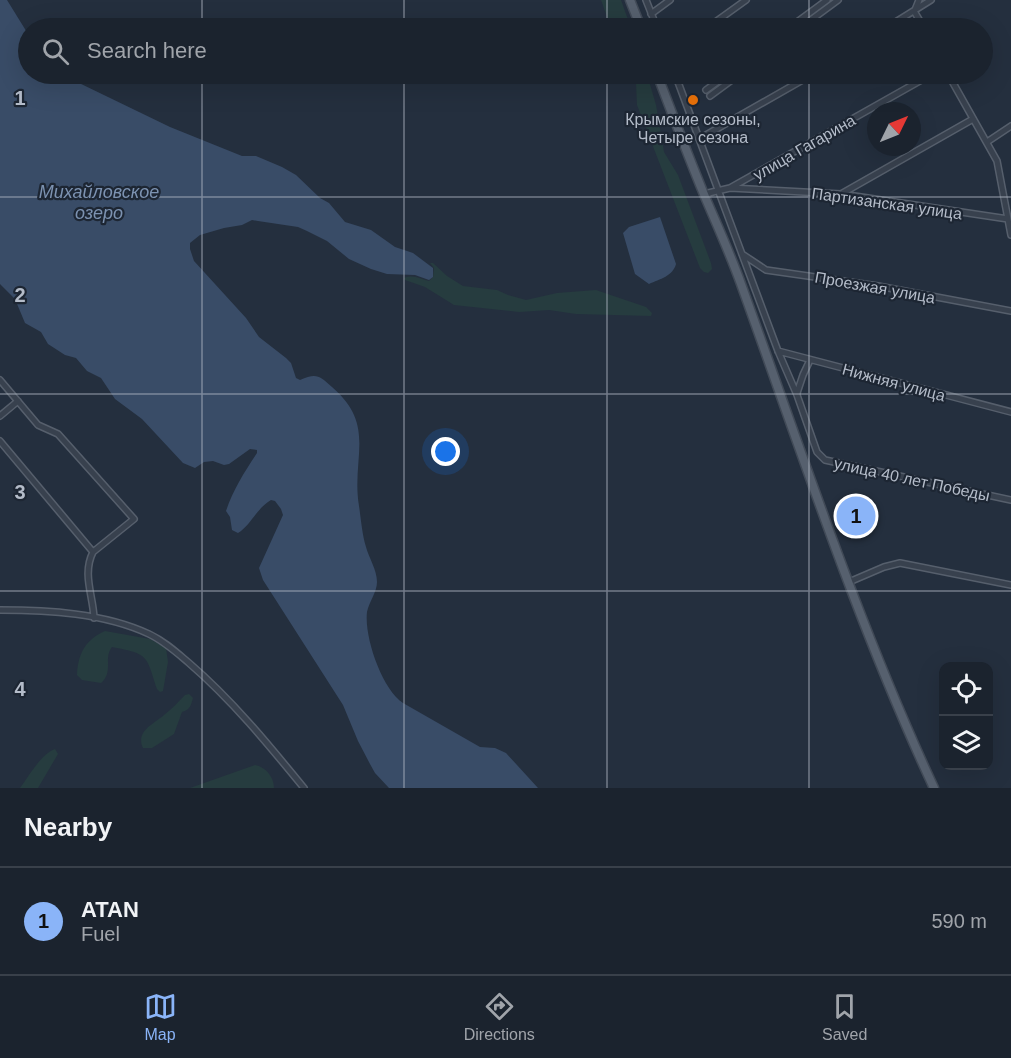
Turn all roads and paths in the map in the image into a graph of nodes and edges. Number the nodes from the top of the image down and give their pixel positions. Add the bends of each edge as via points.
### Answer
1 (630, 0) edge
2 (646, 0) edge
3 (670, 0) edge
4 (746, 0) edge
5 (827, 0) edge
6 (838, 0) edge
7 (919, 0) edge
8 (931, 0) edge
9 (914, 11) junction
10 (651, 14) junction
11 (637, 18) edge
12 (653, 18) edge
13 (721, 18) edge
14 (803, 18) edge
15 (814, 18) edge
16 (902, 18) edge
17 (918, 18) edge
18 (661, 84) edge
19 (679, 84) edge
20 (714, 84) edge
21 (795, 84) edge
22 (914, 84) edge
23 (954, 84) edge
24 (724, 85) edge
25 (706, 90) dead end
26 (710, 96) dead end
27 (974, 119) junction
28 (1011, 126) edge
29 (699, 139) junction
30 (987, 142) junction
31 (730, 188) junction
32 (719, 192) junction
33 (704, 194) junction
34 (841, 194) junction
35 (1008, 219) junction
36 (1011, 235) edge
37 (742, 254) junction
38 (1011, 311) edge
39 (778, 351) junction
40 (810, 360) junction
41 (0, 380) edge
42 (797, 394) junction
43 (18, 401) junction
44 (1011, 412) edge
45 (0, 416) edge
46 (0, 441) edge
47 (817, 452) junction
48 (802, 458) junction
49 (1011, 500) edge
50 (93, 552) junction
51 (849, 582) junction
52 (1011, 585) edge
53 (0, 610) edge
54 (94, 618) junction
55 (304, 788) edge
56 (934, 788) edge

1 - 11 main road
2 - 10 street
3 - 10 street
4 - 13 street
5 - 14 street
6 - 15 street
7 - 9 street
8 - 9 street
9 - 16 street
9 - 17 street
10 - 12 street
18 - 33 main road
19 - 29 street
20 - 25 street
21 - 29 street
22 - 31 street, улица Гагарина
23 - 27 street
24 - 26 street
27 - 30 street
27 - 34 street
28 - 30 street
29 - 32 street
30 - 35 street via 1001,172
31 - 32 street, улица Гагарина
31 - 34 street, Партизанская улица
32 - 33 street, улица Гагарина
32 - 37 street
33 - 48 main road via 740,281
34 - 35 street, Партизанская улица
35 - 36 street
37 - 38 street, Проезжая улица via 766,270
37 - 39 street
39 - 40 street, Нижняя улица
39 - 42 street
40 - 42 street
40 - 44 street, Нижняя улица
41 - 43 street
42 - 47 street
43 - 45 street
43 - 50 street via 38,425 58,434 134,519
46 - 50 street
47 - 48 street
47 - 49 street, улица 40 лет Победы via 825,460
48 - 51 main road
50 - 54 street via 87,571
51 - 52 street via 900,563
51 - 56 main road via 894,700
53 - 54 street
54 - 55 street via 147,633 168,645 222,692

